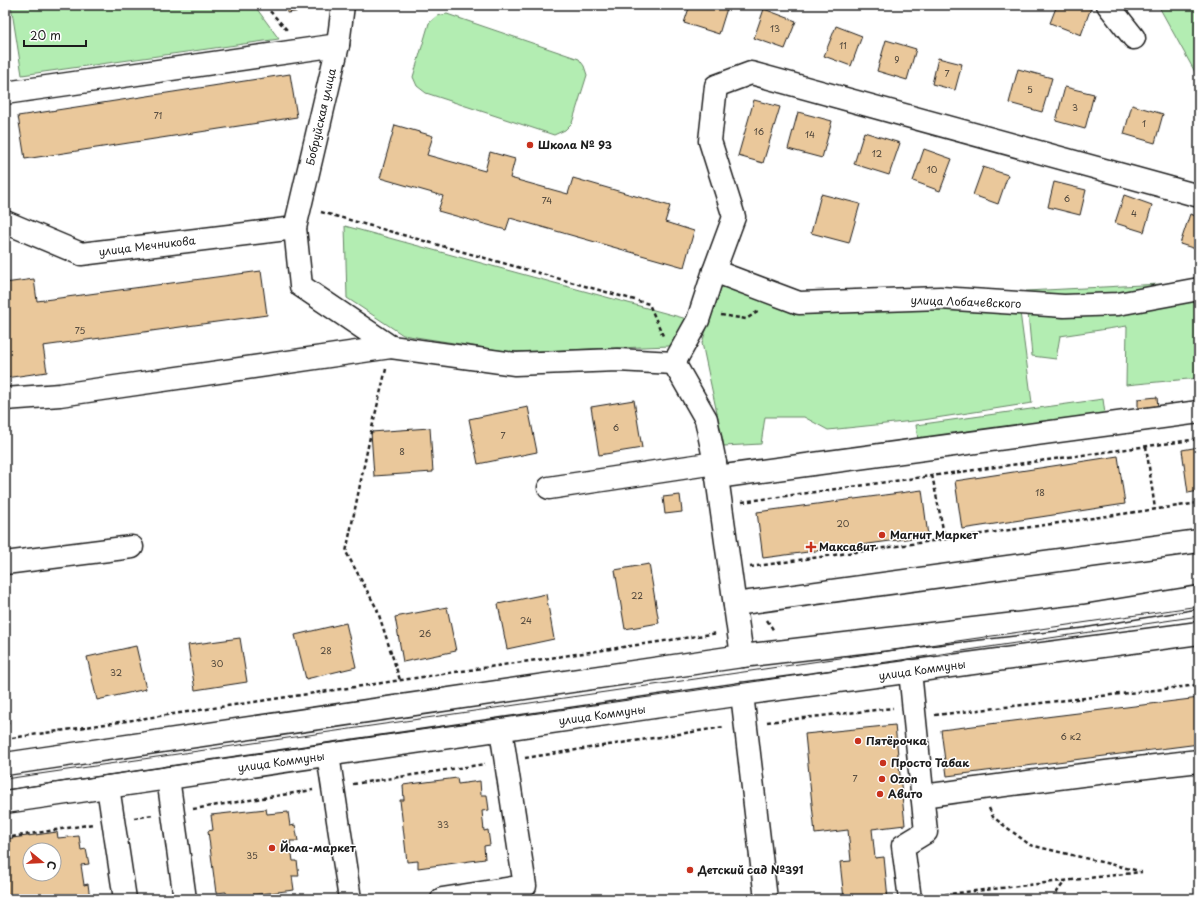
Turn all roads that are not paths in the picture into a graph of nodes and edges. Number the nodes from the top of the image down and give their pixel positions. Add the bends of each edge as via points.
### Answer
1 (342, 5) edge
2 (1108, 5) edge
3 (1134, 38) dead end
4 (338, 45) junction
5 (6, 87) edge
6 (1199, 196) edge
7 (5, 222) edge
8 (295, 228) junction
9 (714, 271) junction
10 (1199, 290) edge
11 (391, 347) junction
12 (674, 363) junction
13 (5, 399) edge
14 (1199, 412) edge
15 (716, 470) junction
16 (549, 488) dead end
17 (1199, 542) edge
18 (132, 547) dead end
19 (5, 563) edge
20 (1199, 597) edge
21 (735, 604) junction
22 (1199, 633) edge
23 (742, 656) junction
24 (910, 672) junction
25 (742, 694) junction
26 (501, 730) junction
27 (328, 755) junction
28 (1199, 761) edge
29 (5, 764) edge
30 (168, 778) junction
31 (108, 787) junction
32 (922, 796) junction
33 (5, 802) edge
34 (125, 899) edge
35 (185, 899) edge
36 (350, 899) edge
37 (442, 899) edge
38 (766, 899) edge
39 (910, 899) edge

1 - 4 street, Бобруйская улица
2 - 3 street
4 - 5 street
4 - 8 street, Бобруйская улица
6 - 9 street via 751,73 716,86 710,141 734,217
7 - 8 street, улица Мечникова via 81,254
8 - 11 street, Бобруйская улица via 301,286
9 - 10 street, улица Лобачевского via 799,303 940,298 1064,306 1118,304
9 - 12 street via 698,320
11 - 12 street via 515,364 617,360
11 - 13 street via 60,395
12 - 15 street via 706,418
14 - 15 street
15 - 16 street
15 - 21 street
17 - 21 street
18 - 19 street
20 - 23 street via 1084,616
21 - 23 street
22 - 24 street, улица Коммуны
23 - 29 street
24 - 25 street, улица Коммуны
24 - 32 street
25 - 26 street, улица Коммуны
25 - 38 street
26 - 27 street, улица Коммуны
26 - 37 street via 525,886
27 - 30 street, улица Коммуны
27 - 36 street
28 - 32 street
30 - 31 street, улица Коммуны
30 - 35 street
31 - 33 street, улица Коммуны
31 - 34 street
32 - 39 street via 926,832 903,846

